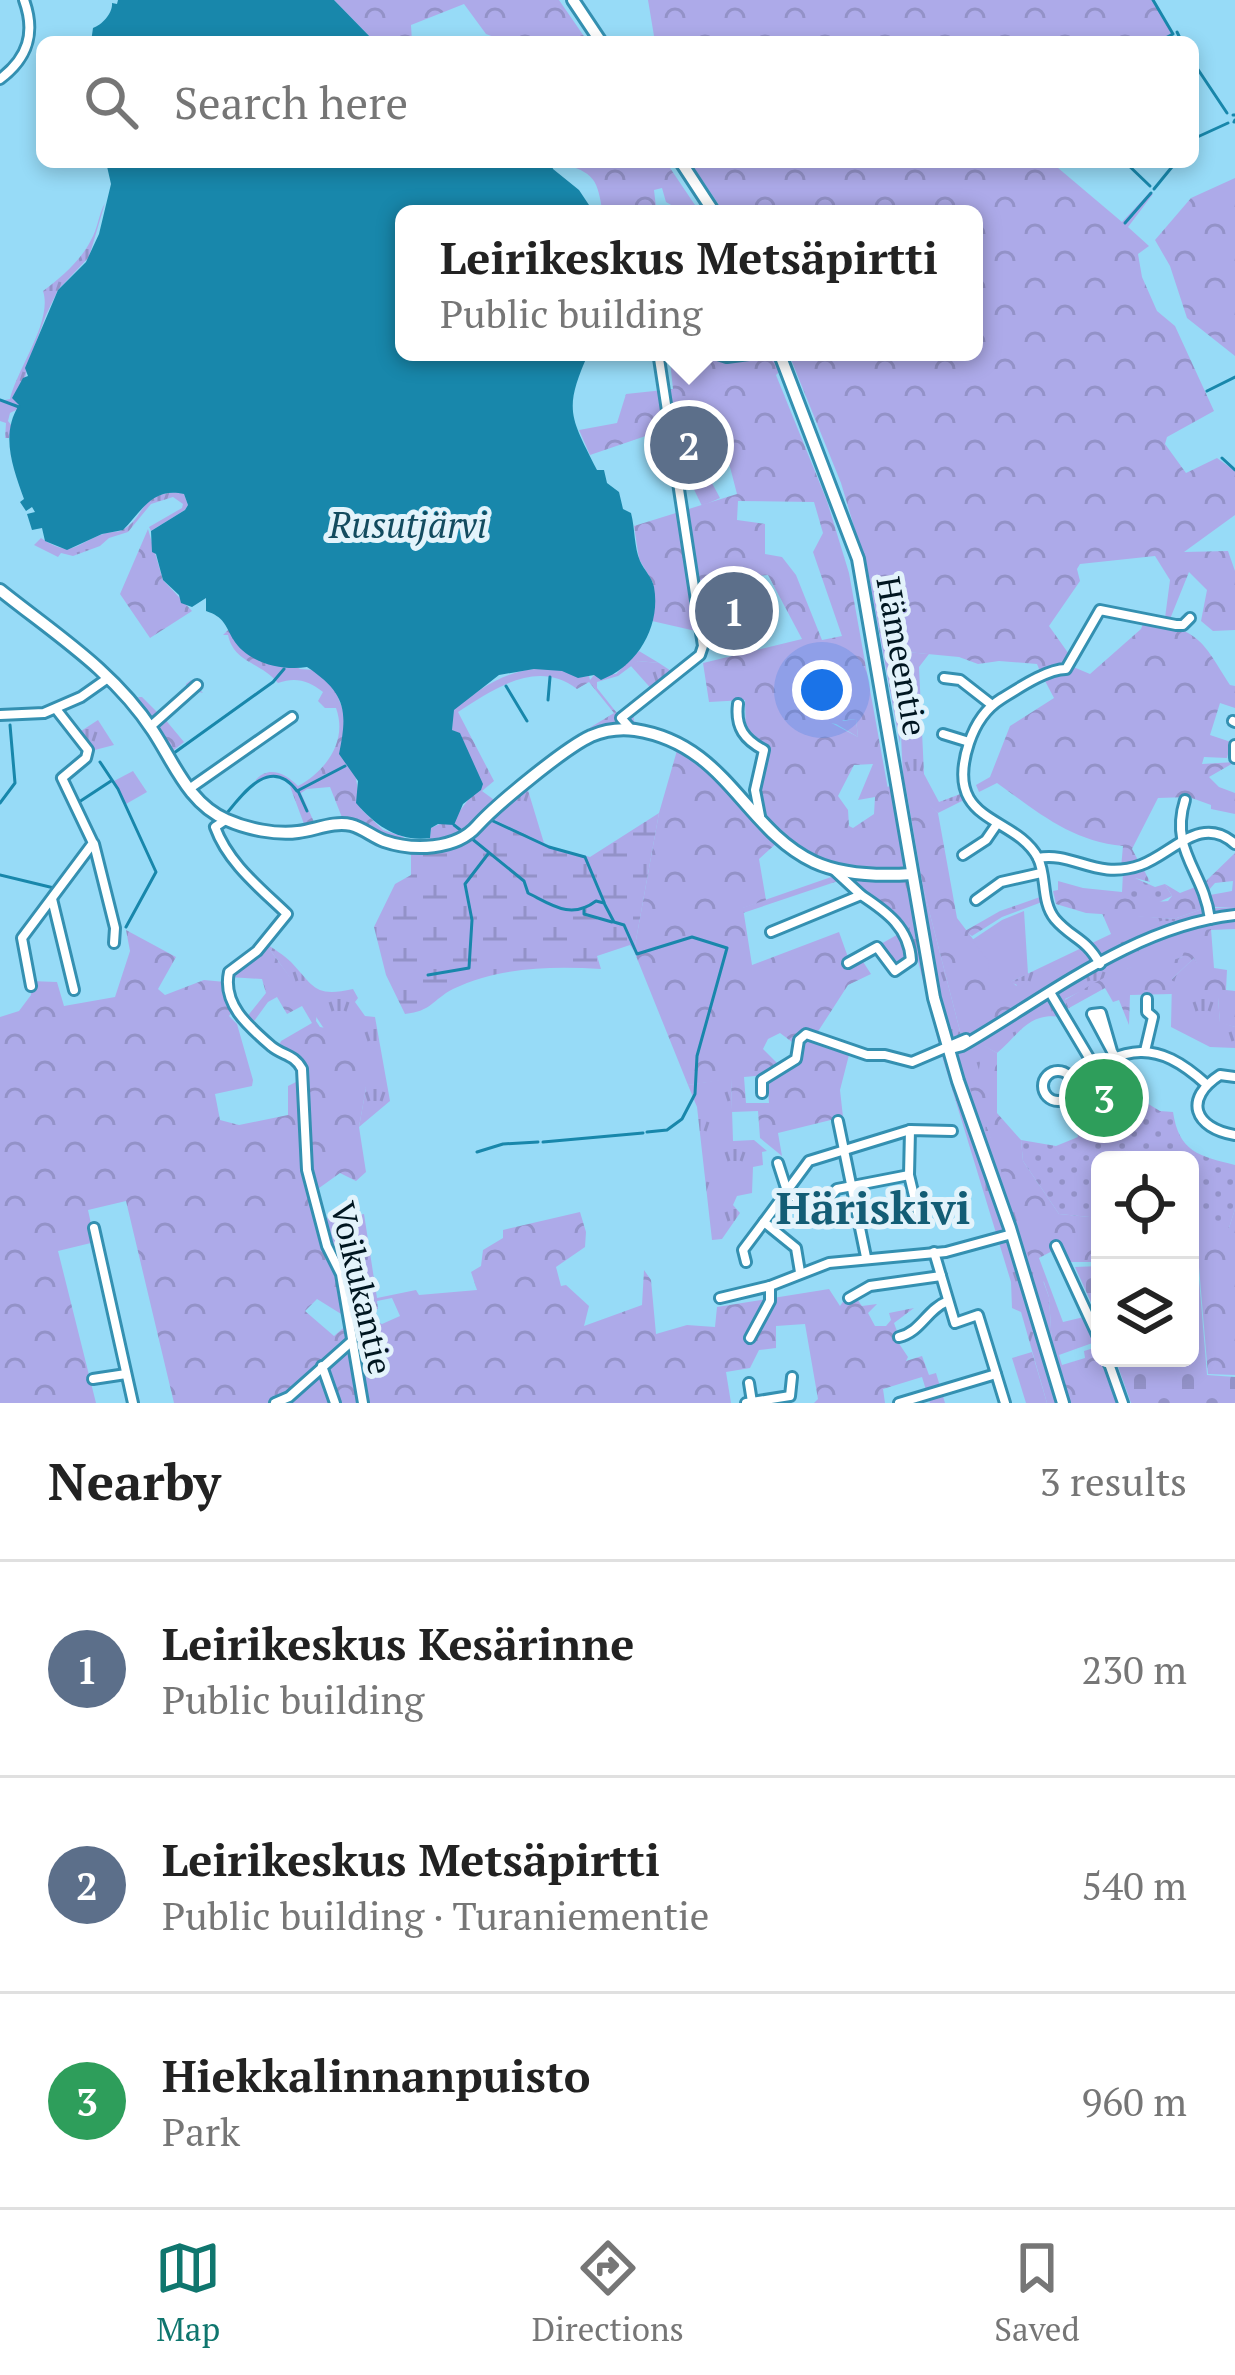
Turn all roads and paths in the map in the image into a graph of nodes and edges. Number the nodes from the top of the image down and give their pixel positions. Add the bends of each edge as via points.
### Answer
1 (25, 0) edge
2 (573, 0) edge
3 (597, 36) edge
4 (0, 80) edge
5 (685, 168) edge
6 (709, 205) edge
7 (659, 361) edge
8 (782, 361) edge
9 (0, 590) edge
10 (1190, 618) dead end
11 (109, 677) junction
12 (944, 678) dead end
13 (197, 685) dead end
14 (738, 704) dead end
15 (992, 705) junction
16 (56, 709) junction
17 (0, 715) edge
18 (292, 717) dead end
19 (151, 727) junction
20 (631, 729) junction
21 (943, 734) dead end
22 (969, 742) junction
23 (1235, 745) edge
24 (1235, 758) edge
25 (189, 789) junction
26 (1185, 800) dead end
27 (760, 816) junction
28 (219, 818) junction
29 (997, 824) junction
30 (1180, 841) junction
31 (93, 842) junction
32 (1235, 844) edge
33 (963, 855) dead end
34 (1038, 859) junction
35 (834, 870) junction
36 (912, 871) junction
37 (1041, 873) junction
38 (861, 895) junction
39 (51, 898) junction
40 (976, 900) dead end
41 (1235, 915) edge
42 (1210, 919) junction
43 (771, 932) dead end
44 (114, 943) dead end
45 (848, 963) dead end
46 (1100, 964) junction
47 (31, 986) dead end
48 (74, 990) dead end
49 (1052, 994) junction
50 (1147, 999) dead end
51 (951, 1047) junction
52 (1145, 1050) junction
53 (1094, 1066) junction
54 (1235, 1077) edge
55 (1072, 1080) junction
56 (1206, 1084) junction
57 (762, 1093) dead end
58 (838, 1121) dead end
59 (910, 1130) junction
60 (952, 1131) dead end
61 (1235, 1135) edge
62 (844, 1149) junction
63 (778, 1163) dead end
64 (909, 1175) junction
65 (851, 1186) junction
66 (787, 1191) junction
67 (919, 1216) dead end
68 (764, 1222) junction
69 (94, 1228) dead end
70 (1010, 1235) junction
71 (1056, 1246) dead end
72 (934, 1252) junction
73 (866, 1257) junction
74 (746, 1262) dead end
75 (800, 1272) junction
76 (941, 1276) junction
77 (770, 1286) junction
78 (720, 1298) dead end
79 (849, 1298) dead end
80 (948, 1301) junction
81 (1091, 1322) edge
82 (899, 1337) dead end
83 (750, 1338) dead end
84 (352, 1340) junction
85 (322, 1366) junction
86 (1109, 1367) edge
87 (126, 1374) junction
88 (996, 1374) junction
89 (792, 1377) dead end
90 (94, 1379) dead end
91 (749, 1383) dead end
92 (133, 1403) edge
93 (275, 1403) edge
94 (334, 1403) edge
95 (363, 1403) edge
96 (750, 1403) edge
97 (899, 1403) edge
98 (1005, 1403) edge
99 (1061, 1403) edge
100 (1123, 1403) edge

1 - 4 street via 31,36
2 - 3 main road
5 - 6 main road
7 - 20 street via 703,646 620,718
8 - 36 main road, Hämeentie via 858,559
9 - 11 main road
10 - 15 street via 1176,625 1100,610 1066,669 1052,669
11 - 16 street
11 - 19 main road
12 - 15 street
13 - 19 street
14 - 27 street via 743,737 764,750 755,790
15 - 22 street
16 - 17 street
16 - 31 street via 88,750 62,778
18 - 25 street
19 - 25 main road
20 - 27 main road via 707,761
20 - 28 main road via 582,741 456,842 414,847 351,825 285,833
21 - 22 street
22 - 29 street via 967,791
23 - 24 street
25 - 28 main road
26 - 30 street
27 - 35 main road via 788,846
28 - 84 street, Voikukantie via 216,832 243,872 287,914 229,972 226,991 234,1010 299,1062 304,1151
29 - 33 street
29 - 34 street
30 - 32 street via 1211,832
30 - 34 street via 1116,871
30 - 42 street
31 - 39 street
31 - 44 street
34 - 37 street
35 - 36 main road
35 - 38 street
36 - 51 main road, Hämeentie
37 - 40 street via 1001,882
37 - 46 street via 1057,921 1086,941
38 - 43 street
38 - 45 street via 904,931 911,958 895,970 877,946
39 - 47 street via 22,938
39 - 48 street
41 - 42 street
42 - 46 street via 1163,931
46 - 49 street
49 - 51 street
49 - 53 street
50 - 52 street via 1153,1017
51 - 57 street via 912,1062 806,1034 796,1059 762,1080
51 - 70 main road, Hämeentie
52 - 53 street via 1113,1053
52 - 56 street via 1176,1060
53 - 55 street
54 - 56 street
55 - 55 street via 1052,1073 1045,1095 1065,1100
56 - 61 street via 1202,1121
58 - 62 street
59 - 60 street
59 - 62 street
59 - 64 street
62 - 65 street
62 - 66 street via 809,1161
63 - 66 street
64 - 65 street
64 - 67 street
65 - 66 street via 812,1211
65 - 73 street
66 - 68 street
68 - 74 street via 743,1250
68 - 75 street via 796,1247
69 - 87 street
70 - 72 street
70 - 99 main road, Hämeentie
71 - 81 street
72 - 73 street
72 - 76 street
73 - 75 street
75 - 77 street
76 - 79 street via 871,1286
76 - 80 street
77 - 78 street
77 - 83 street
80 - 82 street
80 - 88 street via 955,1323 978,1315
84 - 85 street
84 - 95 street, Voikukantie
85 - 93 street
85 - 94 street
86 - 100 street
87 - 90 street
87 - 92 street
88 - 97 street
88 - 98 street
89 - 96 street via 790,1396
91 - 96 street

